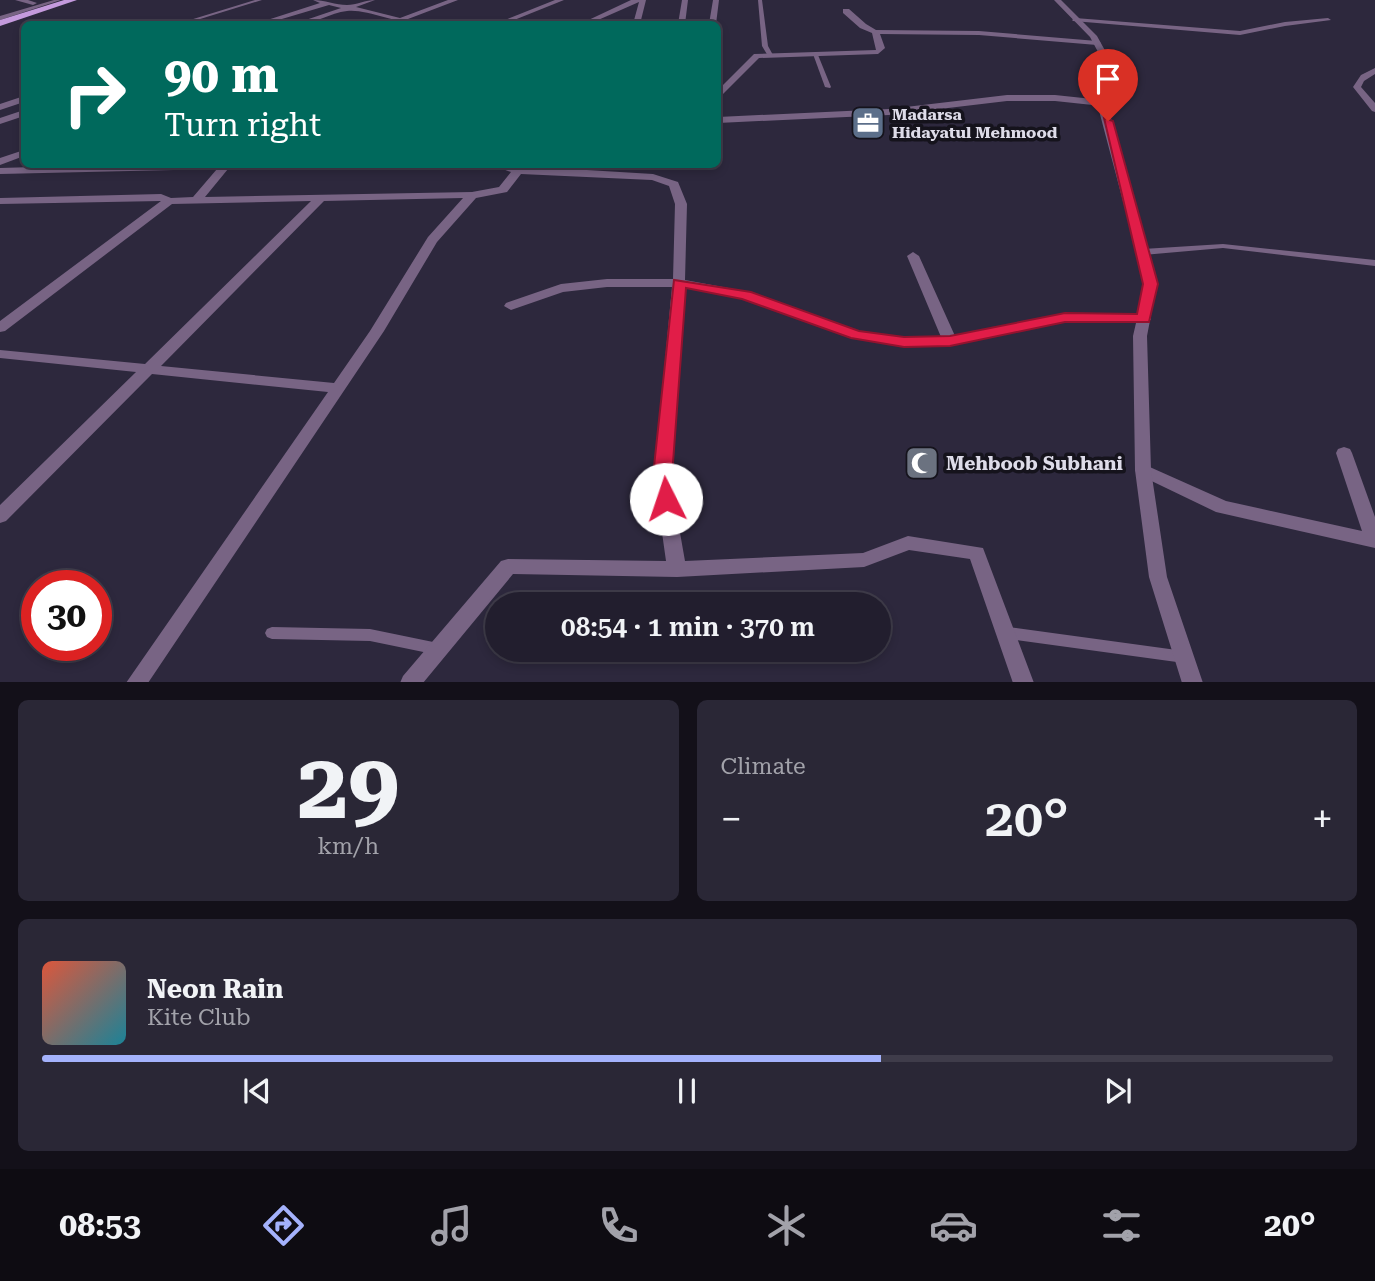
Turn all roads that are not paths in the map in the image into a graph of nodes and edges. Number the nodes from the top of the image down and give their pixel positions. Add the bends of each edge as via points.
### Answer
1 (18, 0) edge
2 (44, 0) edge
3 (59, 0) edge
4 (73, 0) edge
5 (260, 0) edge
6 (316, 0) edge
7 (372, 0) edge
8 (455, 0) edge
9 (561, 0) edge
10 (637, 0) edge
11 (643, 0) edge
12 (685, 0) edge
13 (716, 0) edge
14 (760, 0) edge
15 (1057, 0) edge
16 (331, 1) edge
17 (33, 3) junction
18 (348, 8) junction
19 (846, 11) dead end
20 (0, 18) edge
21 (399, 20) junction
22 (1075, 20) junction
23 (1328, 20) dead end
24 (190, 21) edge
25 (268, 21) edge
26 (307, 21) edge
27 (396, 21) edge
28 (404, 21) edge
29 (507, 21) edge
30 (591, 21) edge
31 (638, 21) edge
32 (682, 21) edge
33 (713, 21) edge
34 (876, 32) junction
35 (1097, 43) junction
36 (771, 55) junction
37 (815, 55) junction
38 (1375, 71) edge
39 (828, 88) dead end
40 (721, 91) edge
41 (21, 101) edge
42 (1102, 103) junction
43 (0, 107) edge
44 (1375, 109) edge
45 (21, 114) edge
46 (721, 120) edge
47 (0, 121) edge
48 (21, 154) edge
49 (0, 162) edge
50 (116, 168) edge
51 (222, 168) edge
52 (508, 168) edge
53 (0, 171) edge
54 (518, 171) junction
55 (656, 171) edge
56 (472, 195) junction
57 (320, 199) junction
58 (0, 201) edge
59 (169, 201) junction
60 (196, 201) junction
61 (1143, 252) junction
62 (914, 256) dead end
63 (1375, 263) edge
64 (679, 283) junction
65 (511, 306) dead end
66 (1144, 319) junction
67 (0, 328) edge
68 (950, 341) junction
69 (0, 354) edge
70 (149, 368) junction
71 (338, 388) junction
72 (1345, 453) dead end
73 (1143, 470) junction
74 (0, 516) edge
75 (1375, 540) edge
76 (677, 569) junction
77 (272, 633) dead end
78 (1008, 633) junction
79 (439, 649) junction
80 (1185, 657) junction
81 (136, 682) edge
82 (410, 682) edge
83 (1024, 682) edge
84 (1193, 682) edge

1 - 17 street
2 - 17 main road
3 - 20 lane
4 - 20 main road
5 - 24 lane
6 - 16 street
7 - 18 street
8 - 21 street
9 - 29 street
10 - 30 street
11 - 31 street
12 - 32 street
13 - 33 street
14 - 36 lane via 765,47
15 - 22 street
16 - 18 street
16 - 25 street
17 - 20 main road
18 - 21 street
18 - 26 street
19 - 34 street
21 - 27 street
21 - 28 street
22 - 23 lane via 1240,33
22 - 35 street
34 - 35 street via 979,33
34 - 37 street via 878,52
35 - 42 street via 1120,92
36 - 37 street
36 - 40 street via 757,56
37 - 39 lane
38 - 44 street via 1357,87
41 - 43 street
42 - 46 street via 1007,98 888,112
42 - 61 street
45 - 47 street
48 - 49 street
50 - 53 street
51 - 60 street
52 - 54 street
54 - 55 street
54 - 56 street via 503,190
55 - 64 street via 674,184 681,204
56 - 57 street
56 - 71 street via 432,240
57 - 60 street
57 - 70 street
58 - 59 street via 161,197
59 - 60 street
59 - 67 street
61 - 63 lane via 1223,246
61 - 66 street via 1151,284
62 - 68 street
64 - 65 street via 561,288
64 - 68 street via 745,295 856,335 904,342
64 - 76 street via 662,476
66 - 68 street via 1065,317
66 - 73 street via 1140,336
69 - 70 street
70 - 71 street
70 - 74 street
71 - 81 street
72 - 75 street
73 - 75 street via 1222,507
73 - 80 street via 1158,577
76 - 78 street via 864,560 908,543 977,553
76 - 79 street via 508,566
77 - 79 lane via 370,635
78 - 80 lane
78 - 83 street
79 - 82 street
80 - 84 street

